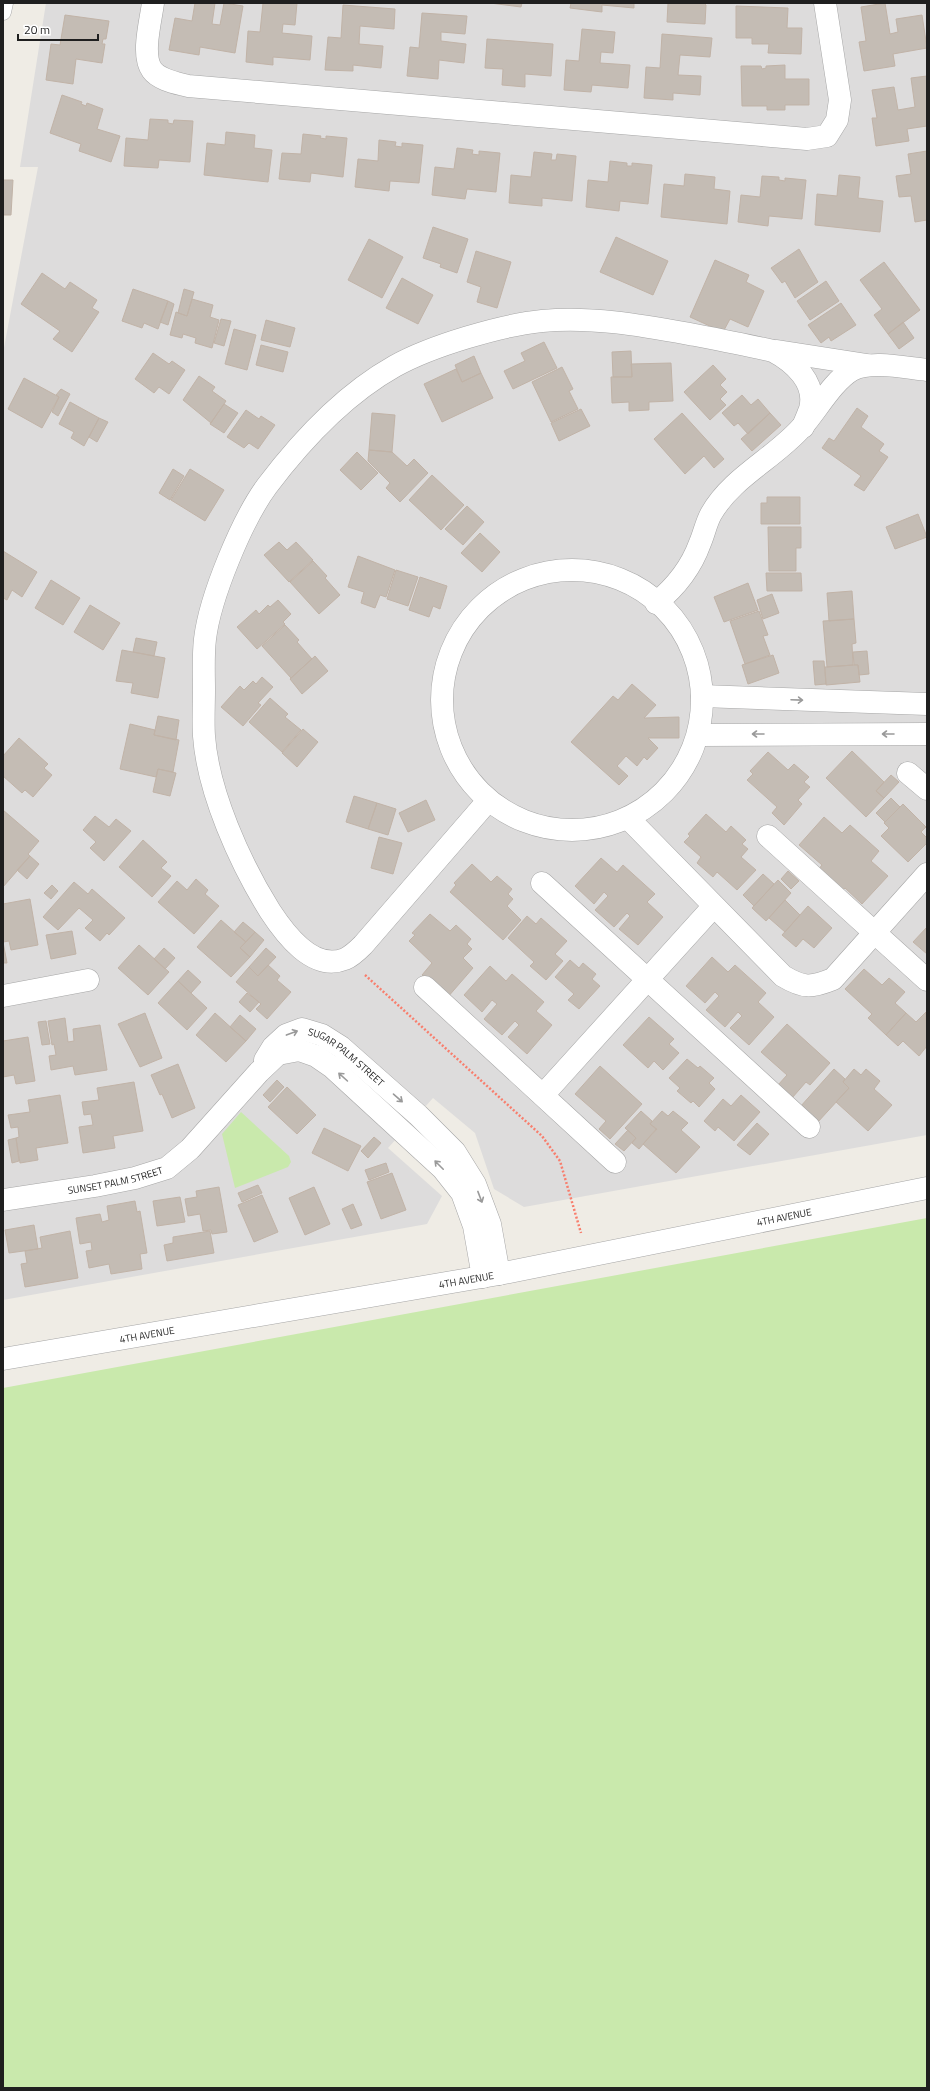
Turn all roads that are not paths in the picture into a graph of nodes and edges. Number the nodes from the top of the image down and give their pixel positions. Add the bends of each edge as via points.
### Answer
1 (5, 3) edge
2 (153, 3) edge
3 (825, 3) edge
4 (3, 12) edge
5 (759, 348) junction
6 (867, 365) junction
7 (927, 370) edge
8 (803, 426) junction
9 (656, 602) junction
10 (702, 696) junction
11 (927, 704) edge
12 (927, 734) edge
13 (698, 735) junction
14 (908, 773) dead end
15 (927, 789) edge
16 (486, 803) junction
17 (628, 818) junction
18 (768, 836) dead end
19 (927, 874) edge
20 (542, 883) dead end
21 (713, 907) junction
22 (874, 932) junction
23 (88, 980) dead end
24 (647, 980) junction
25 (927, 980) edge
26 (426, 987) dead end
27 (3, 996) edge
28 (259, 1072) joint
29 (543, 1095) junction
30 (809, 1127) dead end
31 (615, 1162) dead end
32 (927, 1188) edge
33 (3, 1200) edge
34 (491, 1276) junction
35 (3, 1359) edge

1 - 4 lane
2 - 3 street via 147,55 152,70 167,80 188,86 807,139 827,136 837,120 840,100
5 - 6 street
5 - 8 street via 788,358 798,367 806,381 811,394 810,409
5 - 16 street via 635,324 575,320 541,321 505,328 430,350 395,366 352,397 307,439 265,488 239,535 215,597 205,638 204,737 214,788 242,859 271,912 296,944 313,958 332,962 347,958 363,945
6 - 7 street
6 - 8 street via 852,371 840,380
8 - 9 street via 725,495 710,515 690,568 672,590
9 - 10 street via 667,610 692,647
9 - 16 street via 633,585 594,571 552,571 512,583 478,608 454,642 442,682 444,724 458,763
10 -> 11 street
10 - 13 street
12 -> 13 street
13 - 17 street via 680,774 648,806
14 - 15 street
16 - 17 street via 522,820 565,831 609,826
17 - 21 street
18 - 22 street
19 - 22 street
20 - 24 street
21 - 22 street via 782,976 798,985 816,986 833,978
21 - 24 street
22 - 25 street
23 - 27 street
24 - 29 street
24 - 30 street
26 - 29 street
28 - 33 street, SUNSET PALM STREET via 190,1149 167,1168 95,1186
28 - 34 street, SUGAR PALM STREET via 278,1054 299,1050 316,1056 332,1067 443,1169 462,1193
29 - 31 street
32 - 34 street, 4TH AVENUE
34 - 35 street, 4TH AVENUE

